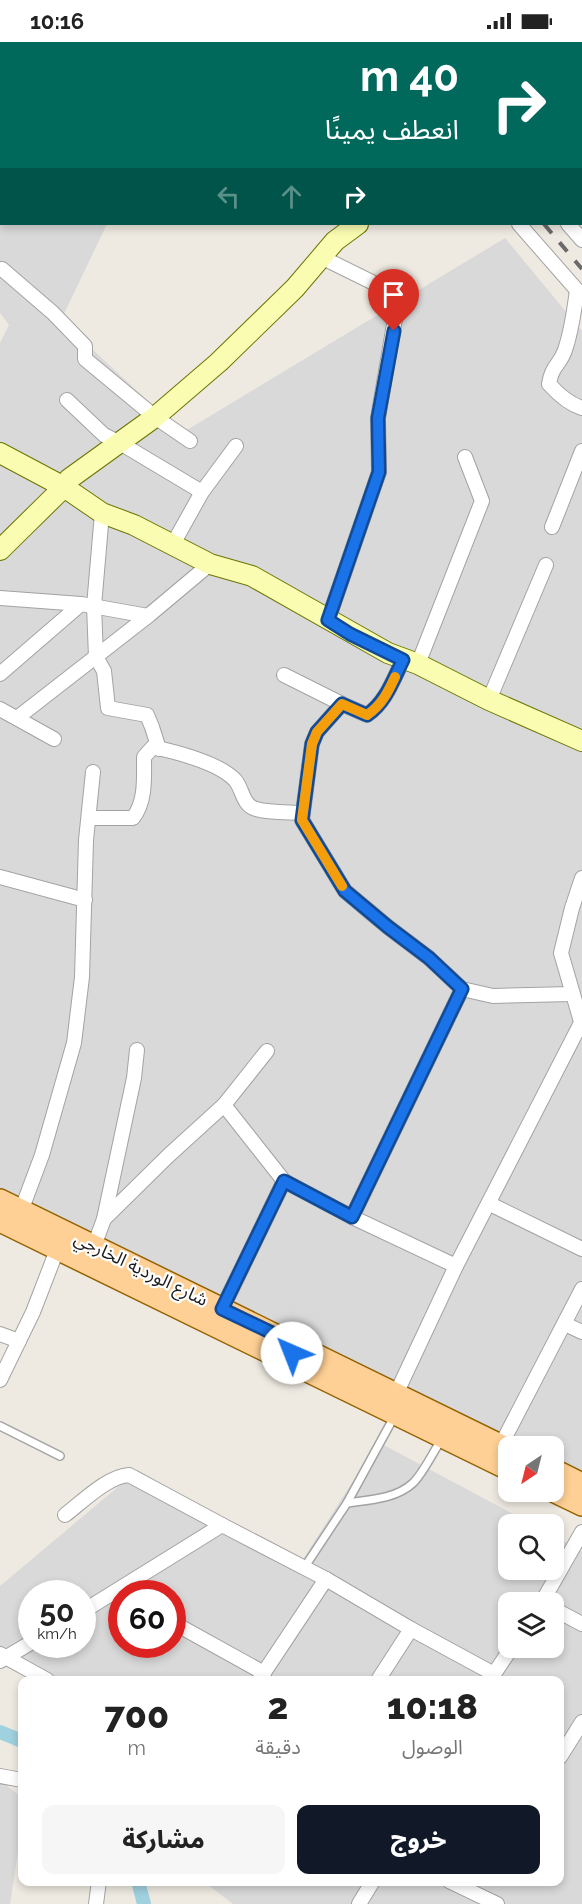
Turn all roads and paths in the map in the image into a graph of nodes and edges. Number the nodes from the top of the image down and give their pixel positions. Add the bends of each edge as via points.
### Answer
1 (357, 225) edge
2 (520, 225) edge
3 (569, 225) edge
4 (582, 240) edge
5 (321, 257) junction
6 (2, 269) dead end
7 (579, 293) edge
8 (67, 400) dead end
9 (582, 408) edge
10 (155, 417) junction
11 (190, 441) dead end
12 (120, 443) junction
13 (236, 446) dead end
14 (582, 451) edge
15 (0, 453) edge
16 (465, 457) dead end
17 (64, 487) junction
18 (202, 492) junction
19 (102, 513) junction
20 (552, 527) dead end
21 (173, 544) junction
22 (0, 550) edge
23 (210, 564) junction
24 (546, 565) dead end
25 (0, 598) edge
26 (87, 605) junction
27 (148, 616) junction
28 (328, 620) junction
29 (96, 657) junction
30 (410, 662) junction
31 (0, 674) edge
32 (284, 675) dead end
33 (489, 700) junction
34 (342, 704) junction
35 (0, 709) edge
36 (17, 718) junction
37 (54, 739) dead end
38 (582, 741) edge
39 (159, 748) junction
40 (93, 772) dead end
41 (303, 813) junction
42 (89, 818) junction
43 (0, 877) edge
44 (582, 878) edge
45 (85, 900) junction
46 (462, 989) junction
47 (572, 994) junction
48 (582, 1023) edge
49 (137, 1050) dead end
50 (267, 1051) dead end
51 (224, 1105) junction
52 (284, 1181) junction
53 (0, 1200) edge
54 (490, 1204) junction
55 (21, 1211) junction
56 (352, 1217) junction
57 (104, 1219) junction
58 (0, 1221) edge
59 (94, 1246) junction
60 (582, 1249) edge
61 (57, 1250) junction
62 (456, 1266) junction
63 (582, 1289) edge
64 (222, 1309) junction
65 (565, 1324) junction
66 (582, 1332) edge
67 (0, 1334) edge
68 (19, 1341) junction
69 (286, 1351) junction
70 (0, 1380) edge
71 (395, 1404) junction
72 (0, 1426) edge
73 (510, 1436) edge
74 (442, 1437) junction
75 (498, 1444) edge
76 (60, 1456) dead end
77 (498, 1464) edge
78 (564, 1475) edge
79 (582, 1484) edge
80 (564, 1496) edge
81 (347, 1503) junction
82 (582, 1505) edge
83 (65, 1515) dead end
84 (222, 1525) junction
85 (582, 1532) edge
86 (304, 1568) junction
87 (326, 1579) junction
88 (139, 1580) edge
89 (548, 1592) edge
90 (564, 1614) edge
91 (582, 1624) edge
92 (411, 1629) junction
93 (186, 1630) edge
94 (18, 1649) edge
95 (2, 1657) edge
96 (505, 1658) edge
97 (39, 1676) edge
98 (261, 1676) edge
99 (381, 1676) edge
100 (490, 1676) edge
101 (493, 1676) edge
102 (582, 1722) edge
103 (564, 1751) edge
104 (0, 1776) edge
105 (18, 1779) edge
106 (98, 1886) edge
107 (371, 1886) edge
108 (474, 1892) edge
109 (96, 1904) edge
110 (359, 1904) edge
111 (497, 1904) edge

1 - 5 street
2 - 7 street
3 - 4 street
5 - 10 street via 219,362
5 - 28 street via 390,291 398,307 378,418 379,472
6 - 10 street via 85,346 84,358
7 - 9 street via 573,326 564,353 551,371 549,384 559,395
8 - 12 street via 104,435
10 - 11 street
10 - 12 street
12 - 17 street via 69,479
12 - 18 street
13 - 18 street
14 - 20 street
15 - 17 street
16 - 30 street via 482,501
17 - 19 street
17 - 22 street
18 - 21 street
19 - 21 street
19 - 26 street
21 - 23 street
23 - 27 street
23 - 28 street via 252,576
24 - 33 street
25 - 26 street
26 - 27 street
26 - 29 street
26 - 31 street
27 - 29 street
28 - 30 street
29 - 36 street
29 - 39 street via 104,671 108,708 147,715
30 - 33 street
30 - 34 street via 376,709 367,715
32 - 34 street
33 - 38 street
34 - 41 street via 317,732 312,744
35 - 36 street
36 - 37 street
39 - 41 street via 183,753 236,780 246,802 255,809
39 - 42 street via 153,747 144,757 141,808 133,818
40 - 42 street
41 - 46 street via 302,820 345,891
42 - 45 street
43 - 45 street
44 - 47 street via 561,953
45 - 55 street via 74,1043 42,1155
46 - 47 street via 494,996
46 - 56 street
47 - 48 street
48 - 54 street
49 - 57 street
50 - 51 street
51 - 52 street
51 - 57 street
52 - 56 street
52 - 64 street
53 - 55 main road, شارع الوردية الخارجي
54 - 60 street
54 - 62 street
55 - 59 main road, شارع الوردية الخارجي
56 - 62 street
57 - 59 street
58 - 61 main road, شارع الوردية الخارجي
59 - 64 main road, شارع الوردية الخارجي
61 - 68 street
61 - 69 main road, شارع الوردية الخارجي
62 - 71 street
63 - 65 street
64 - 69 main road, شارع الوردية الخارجي
65 - 66 street
65 - 73 street
67 - 68 street
68 - 70 street
69 - 71 main road, شارع الوردية الخارجي
71 - 74 main road, شارع الوردية الخارجي
71 - 75 main road, شارع الوردية الخارجي
71 - 81 lane
72 - 76 lane
74 - 77 main road, شارع الوردية الخارجي
74 - 81 lane via 414,1482 379,1499
78 - 79 main road
80 - 82 main road
81 - 86 lane
83 - 84 street via 110,1481 129,1475
84 - 86 street
84 - 88 street
85 - 89 street
86 - 87 street
87 - 92 street
87 - 98 street
90 - 91 street
92 - 99 street
92 - 100 street
93 - 98 street
94 - 95 street
95 - 97 street
96 - 101 street
102 - 103 street
104 - 105 street
106 - 109 street
107 - 110 street
108 - 111 street

